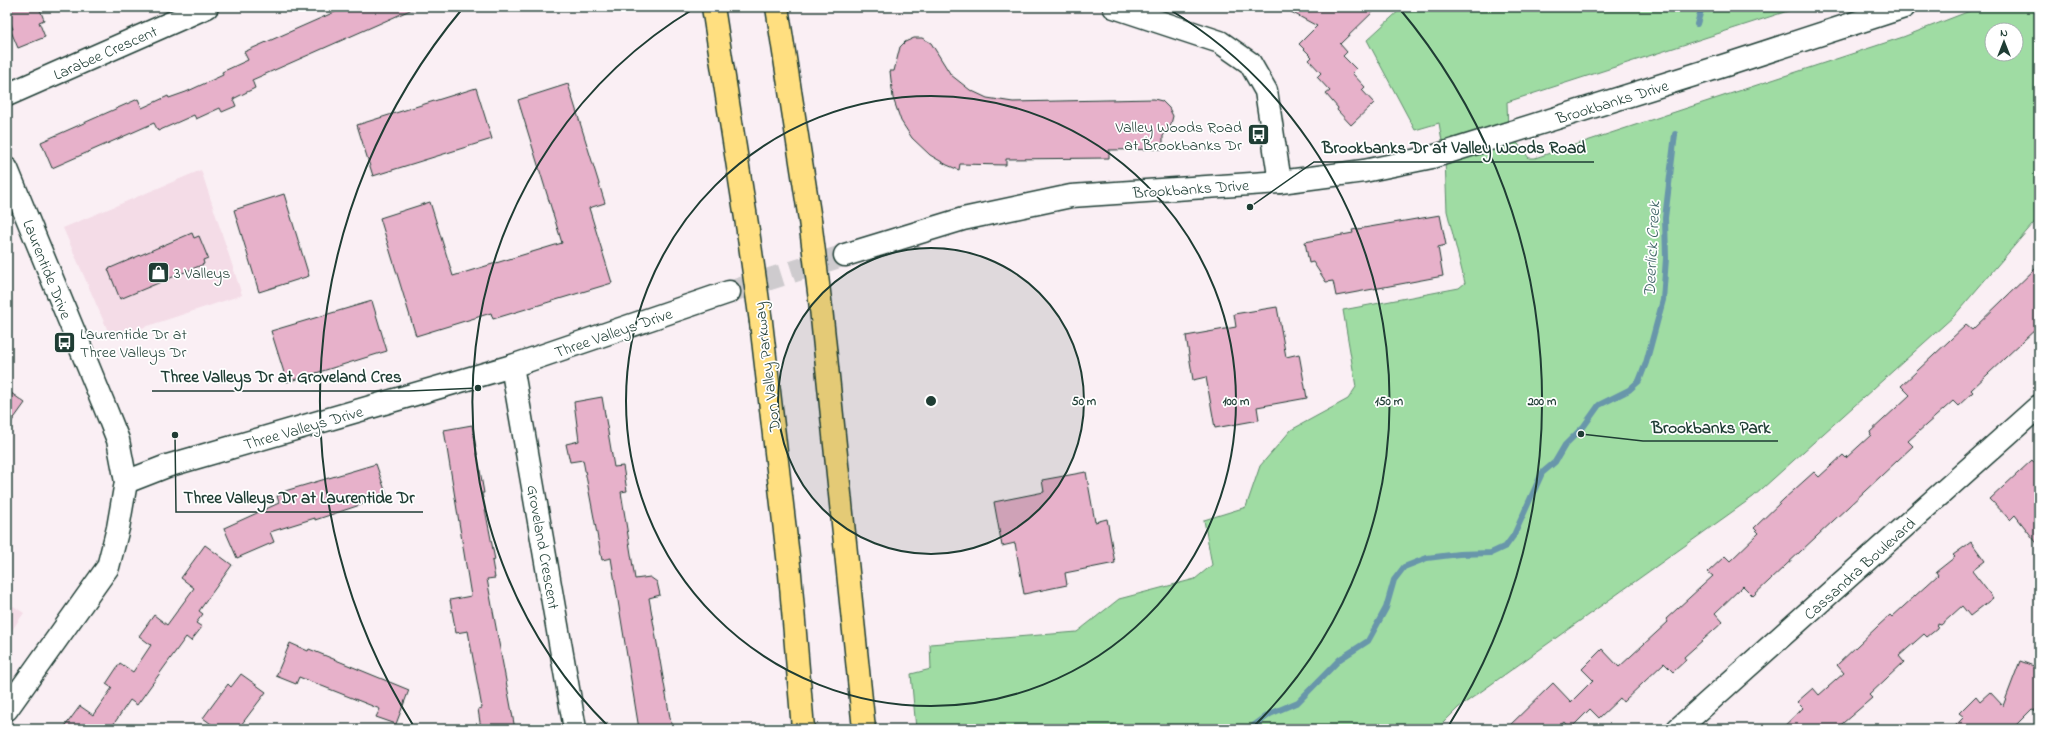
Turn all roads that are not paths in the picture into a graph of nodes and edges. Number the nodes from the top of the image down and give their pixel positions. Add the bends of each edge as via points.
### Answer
1 (713, 7) edge
2 (777, 7) edge
3 (1114, 7) edge
4 (1904, 7) edge
5 (204, 8) edge
6 (7, 95) edge
7 (7, 169) edge
8 (1280, 182) junction
9 (845, 255) tunnel mouth
10 (729, 292) tunnel mouth
11 (512, 366) junction
12 (2039, 406) edge
13 (126, 482) junction
14 (7, 709) edge
15 (576, 729) edge
16 (803, 729) edge
17 (864, 729) edge
18 (1678, 729) edge

1 - 16 highway, Don Valley Parkway, bridge via 760,322 790,574
2 - 17 highway, bridge via 821,308
3 - 8 street via 1220,42 1250,63 1266,91
4 - 8 street, Brookbanks Drive via 1432,157 1364,171
5 - 6 street, Larabee Crescent
7 - 13 street, Laurentide Drive via 118,440
8 - 9 street, Brookbanks Drive via 1071,196 963,219
10 - 11 street, Three Valleys Drive
11 - 13 street, Three Valleys Drive via 175,464
11 - 15 street, Groveland Crescent
12 - 18 street, Cassandra Boulevard
13 - 14 street via 108,567

